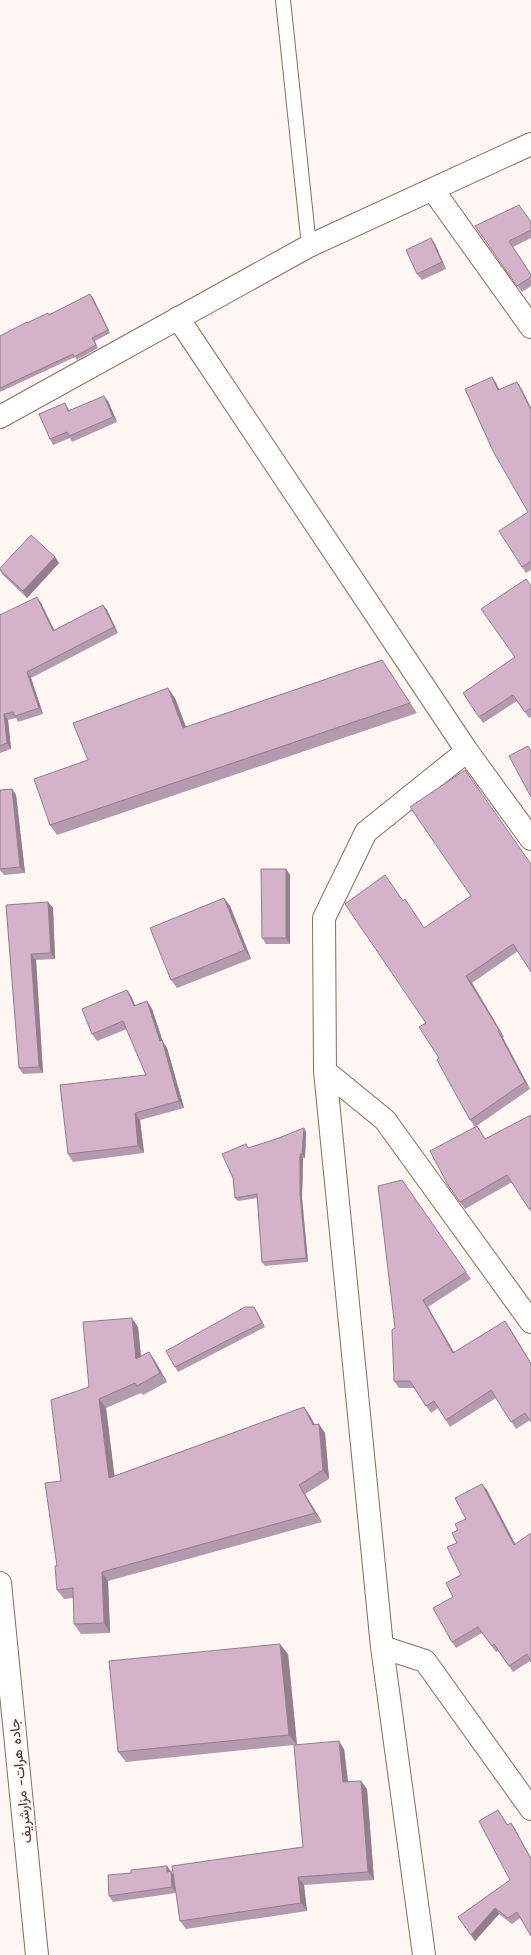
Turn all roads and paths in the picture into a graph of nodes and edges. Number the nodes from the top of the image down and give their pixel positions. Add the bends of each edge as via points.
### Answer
1 (283, 0) edge
2 (531, 144) edge
3 (433, 190) junction
4 (308, 246) junction
5 (178, 318) junction
6 (531, 327) edge
7 (0, 417) edge
8 (467, 751) junction
9 (531, 839) edge
10 (325, 1071) junction
11 (531, 1322) edge
12 (0, 1584) edge
13 (382, 1647) junction
14 (531, 1809) edge
15 (37, 1955) edge
16 (424, 1955) edge

1 - 4 lane
2 - 3 main road
3 - 4 main road
3 - 6 main road
4 - 5 main road
5 - 7 main road
5 - 8 main road
8 - 9 main road
8 - 10 main road via 366,832 324,918
10 - 11 main road via 385,1120
10 - 13 main road
12 - 15 main road, جاده هرات- مزارشریف
13 - 14 main road via 425,1661
13 - 16 main road

